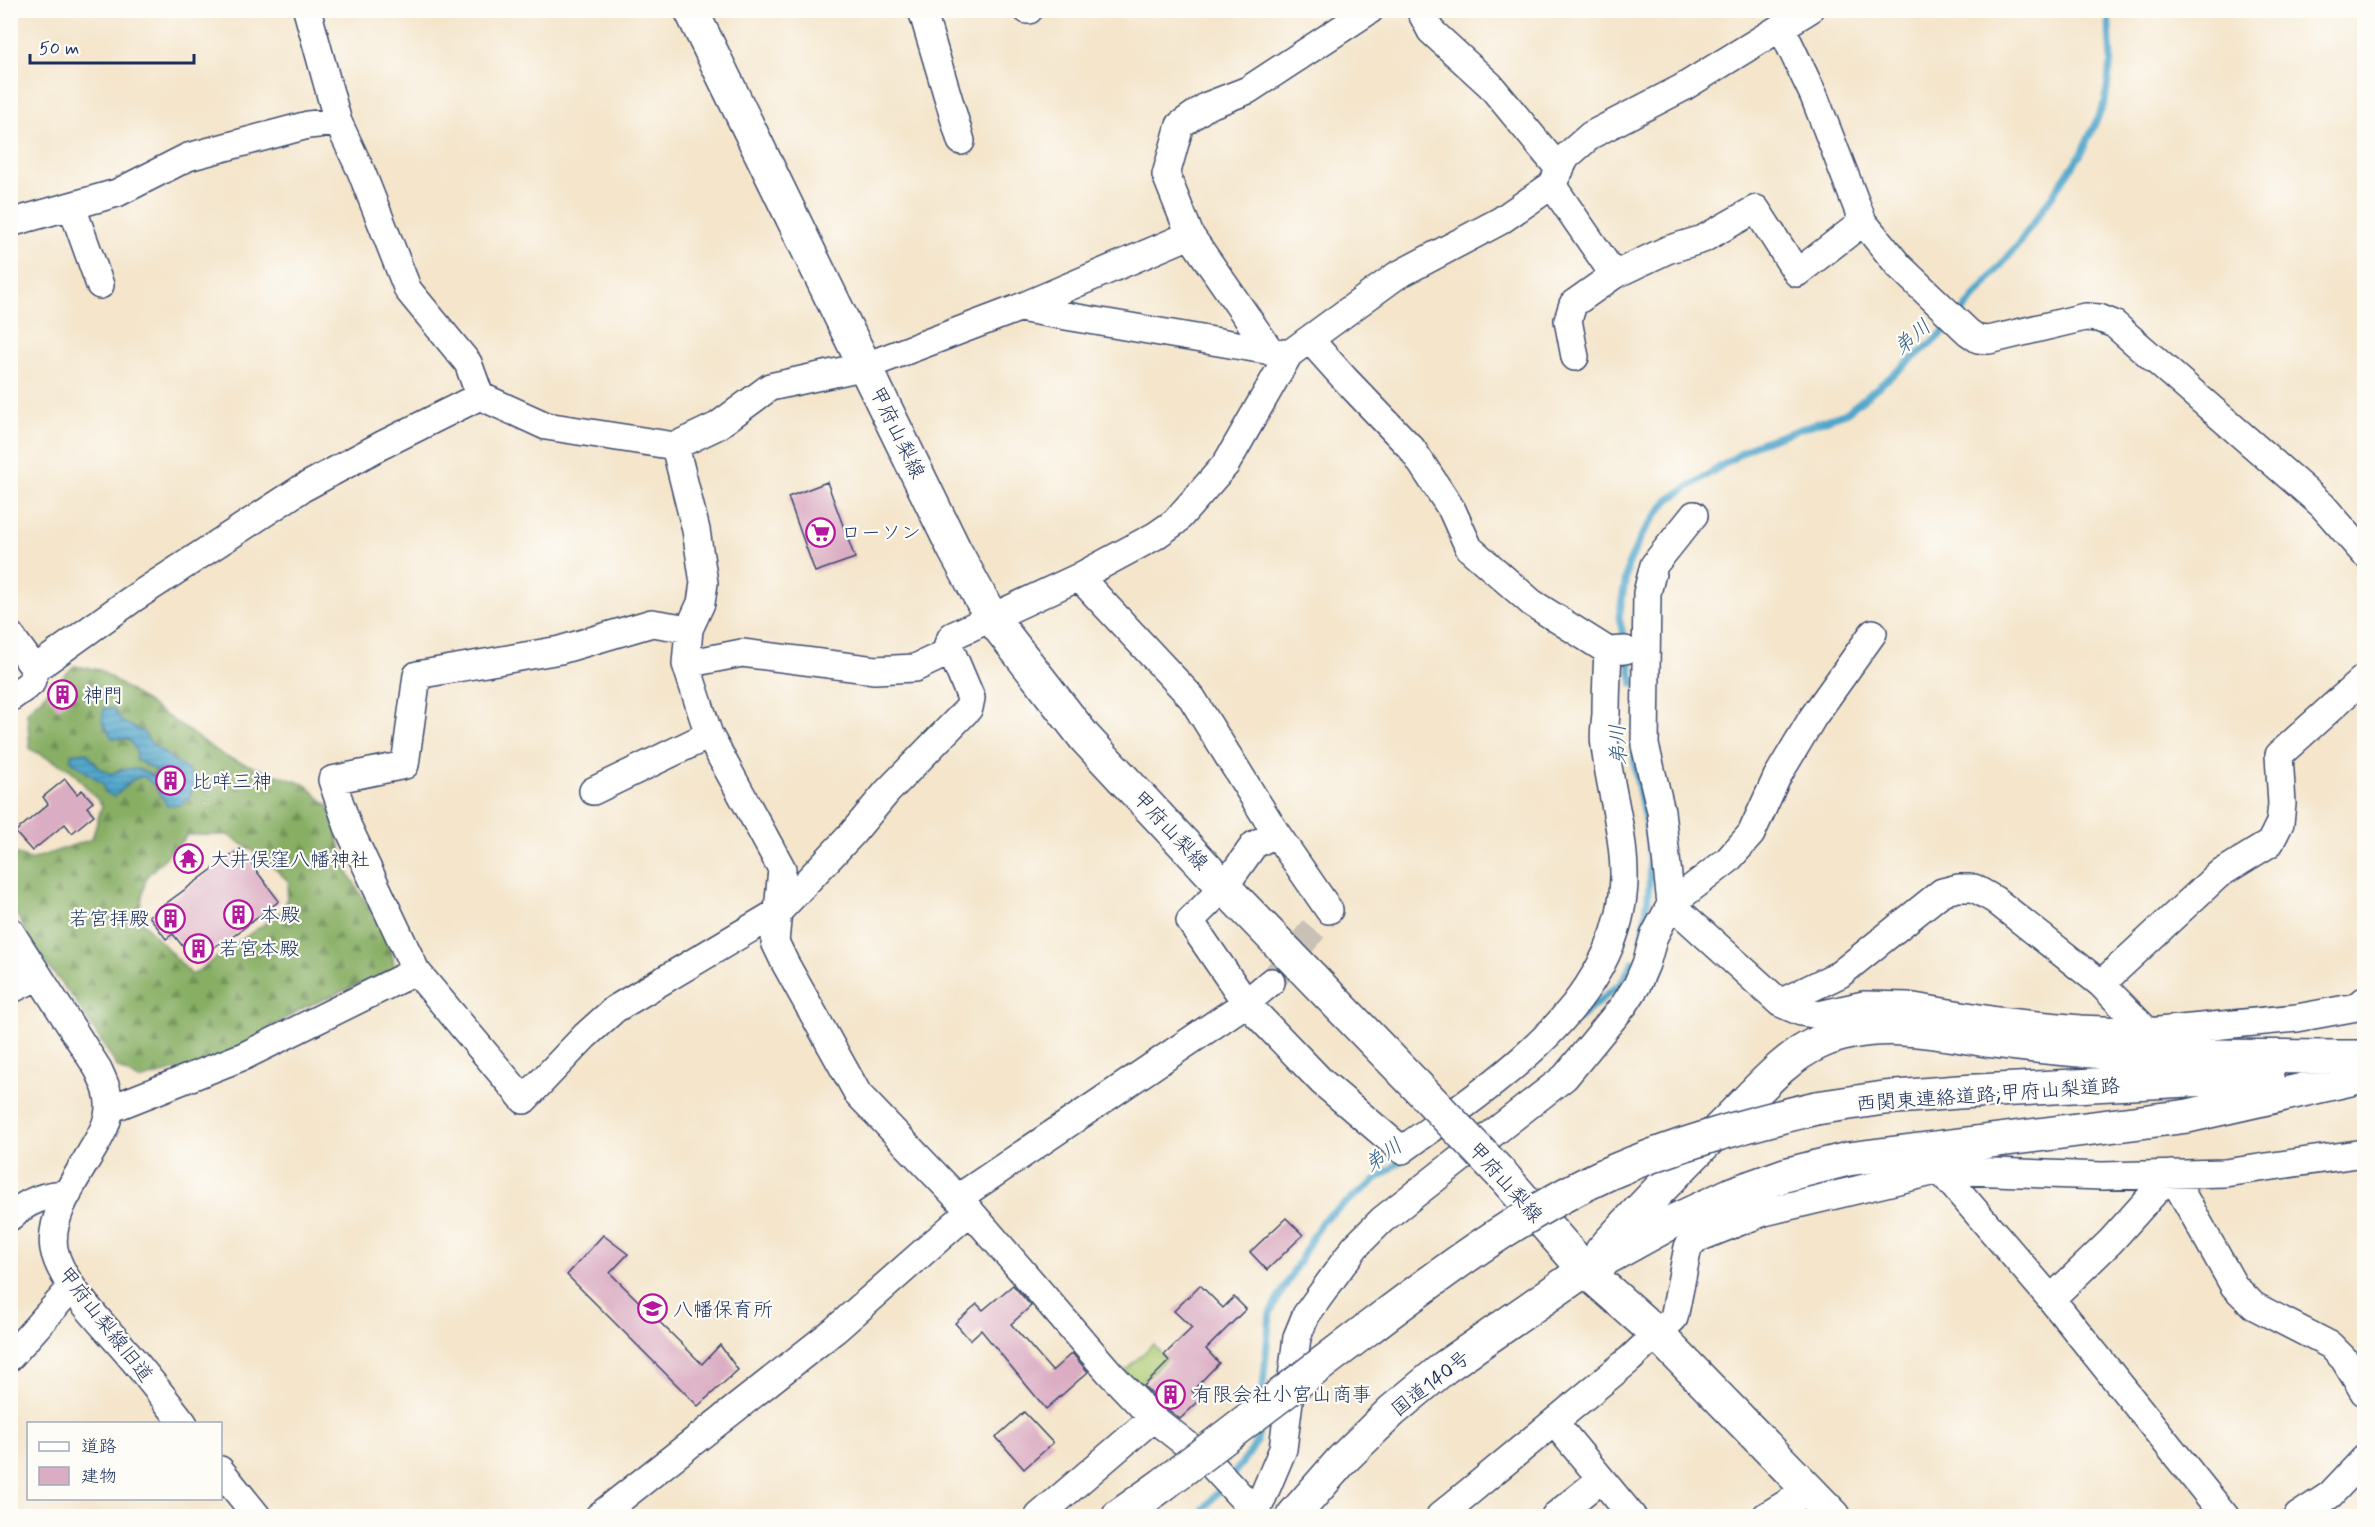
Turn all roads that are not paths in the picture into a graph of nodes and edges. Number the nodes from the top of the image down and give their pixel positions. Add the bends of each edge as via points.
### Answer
1 (307, 10) edge
2 (922, 10) edge
3 (1370, 10) edge
4 (1420, 10) edge
5 (692, 11) edge
6 (1792, 17) edge
7 (338, 122) junction
8 (961, 141) dead end
9 (1556, 177) junction
10 (72, 207) junction
11 (1863, 222) junction
12 (10, 223) edge
13 (1190, 235) junction
14 (1614, 275) junction
15 (100, 285) dead end
16 (1019, 308) junction
17 (1290, 348) junction
18 (1575, 357) dead end
19 (866, 366) junction
20 (480, 396) junction
21 (675, 446) junction
22 (1695, 515) dead end
23 (2364, 553) edge
24 (1079, 577) junction
25 (991, 617) junction
26 (689, 629) junction
27 (1873, 633) dead end
28 (10, 635) edge
29 (1647, 649) junction
30 (951, 651) junction
31 (1608, 651) junction
32 (686, 664) junction
33 (35, 669) junction
34 (2364, 678) edge
35 (10, 698) edge
36 (709, 735) junction
37 (593, 791) dead end
38 (1276, 833) junction
39 (1224, 888) junction
40 (1671, 904) junction
41 (1329, 910) dead end
42 (778, 912) junction
43 (10, 931) edge
44 (416, 971) junction
45 (38, 977) junction
46 (1272, 982) tunnel mouth
47 (2101, 984) junction
48 (10, 990) edge
49 (2364, 1001) edge
50 (1246, 1003) junction
51 (1780, 1003) junction
52 (2148, 1032) junction
53 (2364, 1057) edge
54 (2364, 1066) edge
55 (2364, 1076) edge
56 (110, 1109) junction
57 (2364, 1153) edge
58 (1940, 1170) junction
59 (2171, 1174) junction
60 (68, 1194) junction
61 (964, 1204) junction
62 (10, 1217) edge
63 (1585, 1270) junction
64 (72, 1287) junction
65 (2051, 1299) junction
66 (1656, 1333) junction
67 (10, 1357) edge
68 (2364, 1392) edge
69 (1153, 1418) junction
70 (182, 1422) edge
71 (1554, 1422) junction
72 (2364, 1459) edge
73 (222, 1472) edge
74 (1601, 1479) junction
75 (1809, 1491) junction
76 (1253, 1510) edge
77 (257, 1516) edge
78 (599, 1516) edge
79 (1039, 1516) edge
80 (1119, 1516) edge
81 (1293, 1516) edge
82 (1440, 1516) edge
83 (1555, 1516) edge
84 (1632, 1516) edge
85 (1766, 1516) edge
86 (1834, 1516) edge
87 (2225, 1516) edge
88 (2298, 1516) edge

1 - 7 street
2 - 8 street
3 - 13 street via 1248,90 1207,106 1180,125 1166,175
4 - 9 street via 1431,31 1490,85
5 - 19 main road, 甲府山梨線
6 - 9 street via 1682,88 1591,135 1566,157
6 - 11 street via 1814,96
7 - 10 street via 308,125 188,157 117,193
7 - 20 street via 408,290 468,363
9 - 14 street
9 - 17 street via 1500,220 1396,276
10 - 12 street
10 - 15 street
11 - 14 street via 1797,273 1756,209 1703,239 1667,250
11 - 23 street via 1899,266 1978,339 1989,340 2085,317 2114,324 2322,505
13 - 16 street
13 - 17 street
14 - 18 street via 1573,304 1568,320
16 - 17 street
16 - 19 street
17 - 24 street via 1226,464 1175,522
17 - 31 street via 1344,378 1412,449 1452,510 1469,548 1532,603
19 - 21 street via 770,387 717,426
19 - 25 main road, 甲府山梨線
20 - 21 street via 546,426
20 - 33 street via 301,489 131,600
21 - 26 street via 696,530 704,583 701,603
22 - 29 street via 1654,565 1647,593
24 - 25 street
24 - 38 street via 1192,698
25 - 30 street via 952,636 948,644
25 - 39 main road, 甲府山梨線 via 1085,738
26 - 32 street
26 - 44 street via 652,623 560,650 417,675 405,765 332,780 348,827
27 - 40 street via 1813,717 1777,777 1751,834 1728,860
28 - 33 street
29 - 31 street
29 - 40 street via 1645,746 1661,811
30 - 32 street via 915,668 875,670 742,653
30 - 42 street via 971,698 969,708
31 - 50 street via 1604,745 1622,847 1624,875 1619,915 1607,955 1592,981 1525,1057 1402,1150 1322,1082
32 - 36 street
33 - 35 street via 30,683
34 - 47 street via 2279,755 2282,804 2280,823 2270,843 2218,875
36 - 37 street
36 - 42 street via 782,869
38 - 39 street via 1254,845
38 - 41 street
39 - 50 street via 1190,921
39 - 63 main road, 甲府山梨線, bridge via 1504,1177
40 - 51 street
40 - 76 street via 1654,936 1637,985 1565,1077 1382,1220 1355,1247 1306,1315 1297,1337 1283,1449
42 - 44 street via 615,1009 524,1100
42 - 61 street via 775,942 858,1095
43 - 45 street
44 - 56 street via 244,1056
45 - 48 street
45 - 56 street via 98,1069
46 - 50 street
47 - 51 street via 1995,900 1974,888 1958,888 1942,892 1840,974
47 - 52 street
49 - 52 street via 2356,1007 2297,1018
50 - 61 street
51 - 52 street via 1819,1015 1864,1005 1908,1006 1996,1021
53 - 63 main road via 2132,1053 2004,1043 1916,1030 1850,1031 1818,1042 1782,1068 1647,1201
54 - 80 main road, 西関東連絡道路;甲府山梨道路, bridge via 2255,1078 1884,1098 1742,1125 1673,1147 1549,1203 1488,1241
55 - 63 main road via 2188,1116 1893,1153 1785,1175 1672,1222
56 - 60 street, 甲府山梨線旧道 via 105,1127
57 - 59 street via 2225,1173
58 - 59 street via 2102,1176
58 - 65 street
58 - 66 street via 1764,1212 1696,1239 1688,1247 1674,1318
59 - 65 street via 2111,1241
59 - 68 street via 2234,1286 2254,1306 2330,1345 2344,1359
60 - 62 street via 49,1194
60 - 64 street, 甲府山梨線旧道 via 55,1223 53,1247
61 - 69 street
61 - 78 street via 835,1330
63 - 66 main road, 甲府山梨線
63 - 81 main road, 国道140号 via 1445,1367 1392,1411
64 - 67 street
64 - 70 street, 甲府山梨線旧道
65 - 87 street
66 - 71 street
66 - 75 main road, 甲府山梨線
69 - 76 street via 1208,1461
69 - 79 street
71 - 74 street
71 - 82 street
72 - 88 street via 2330,1495
73 - 77 street
74 - 83 street
74 - 84 street
75 - 85 street
75 - 86 main road, 甲府山梨線

